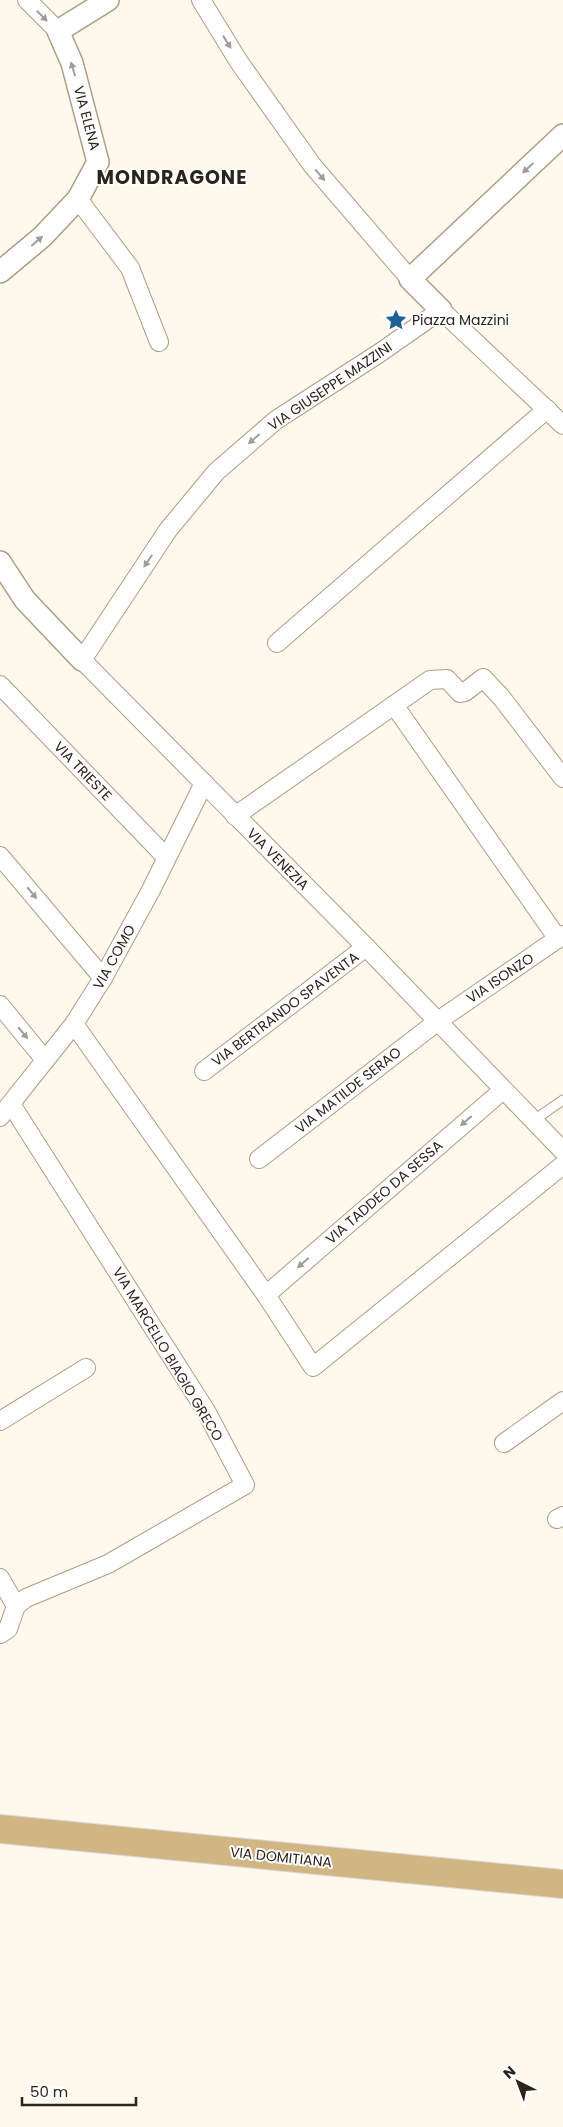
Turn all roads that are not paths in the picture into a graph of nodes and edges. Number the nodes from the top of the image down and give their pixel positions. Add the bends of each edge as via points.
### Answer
1 (27, 0) edge
2 (108, 0) edge
3 (201, 0) edge
4 (58, 32) junction
5 (563, 135) edge
6 (78, 199) junction
7 (0, 272) edge
8 (410, 279) junction
9 (441, 310) junction
10 (159, 342) dead end
11 (547, 409) junction
12 (563, 425) edge
13 (0, 562) edge
14 (277, 643) dead end
15 (82, 660) junction
16 (0, 685) edge
17 (394, 705) junction
18 (563, 778) edge
19 (204, 784) junction
20 (235, 816) junction
21 (0, 856) edge
22 (166, 857) junction
23 (561, 937) edge
24 (366, 947) junction
25 (103, 978) junction
26 (0, 1006) edge
27 (438, 1021) junction
28 (74, 1024) junction
29 (45, 1060) junction
30 (204, 1071) dead end
31 (502, 1090) junction
32 (563, 1100) edge
33 (6, 1110) edge
34 (534, 1120) junction
35 (563, 1152) edge
36 (259, 1159) dead end
37 (563, 1165) edge
38 (266, 1295) junction
39 (86, 1368) dead end
40 (563, 1401) edge
41 (0, 1421) edge
42 (504, 1443) dead end
43 (0, 1578) edge
44 (16, 1606) junction
45 (0, 1634) edge
46 (0, 1829) edge
47 (563, 1884) edge

1 -> 4 street, VIA ELENA
2 - 4 street
3 -> 8 street via 239,62 312,165
6 -> 4 street, VIA ELENA via 98,162 72,63
5 -> 8 street
7 -> 6 street, VIA ELENA via 42,237
6 - 10 street via 130,268
8 - 9 street
9 - 11 street
9 -> 15 street, VIA GIUSEPPE MAZZINI via 276,420 216,472 168,530
11 - 12 street
11 - 14 street
13 - 15 street, VIA VENEZIA via 24,600
15 - 19 street, VIA VENEZIA
16 - 22 street, VIA TRIESTE
17 - 18 street via 430,680 447,679 460,693 483,678
17 - 20 street
17 - 23 street
19 - 20 street, VIA VENEZIA
19 - 22 street, VIA COMO
20 - 24 street, VIA VENEZIA
21 -> 25 street
22 - 25 street, VIA COMO
23 - 27 street, VIA ISONZO
24 - 27 street, VIA VENEZIA
24 - 30 street, VIA BERTRANDO SPAVENTA
25 - 28 street, VIA COMO
26 -> 29 street
27 - 31 street, VIA VENEZIA
27 - 36 street, VIA MATILDE SERAO
28 - 29 street, VIA COMO
28 - 38 street
29 - 33 street, VIA COMO
31 - 34 street, VIA VENEZIA
31 -> 38 street, VIA TADDEO DA SESSA
32 - 34 lane
33 - 44 street, VIA MARCELLO BIAGIO GRECO via 206,1411 245,1485 108,1564 34,1594
34 - 35 street, VIA VENEZIA
37 - 38 street via 313,1367
39 - 41 street
40 - 42 street
43 - 44 street
44 - 45 street via 8,1629
46 - 47 main road, VIA DOMITIANA

